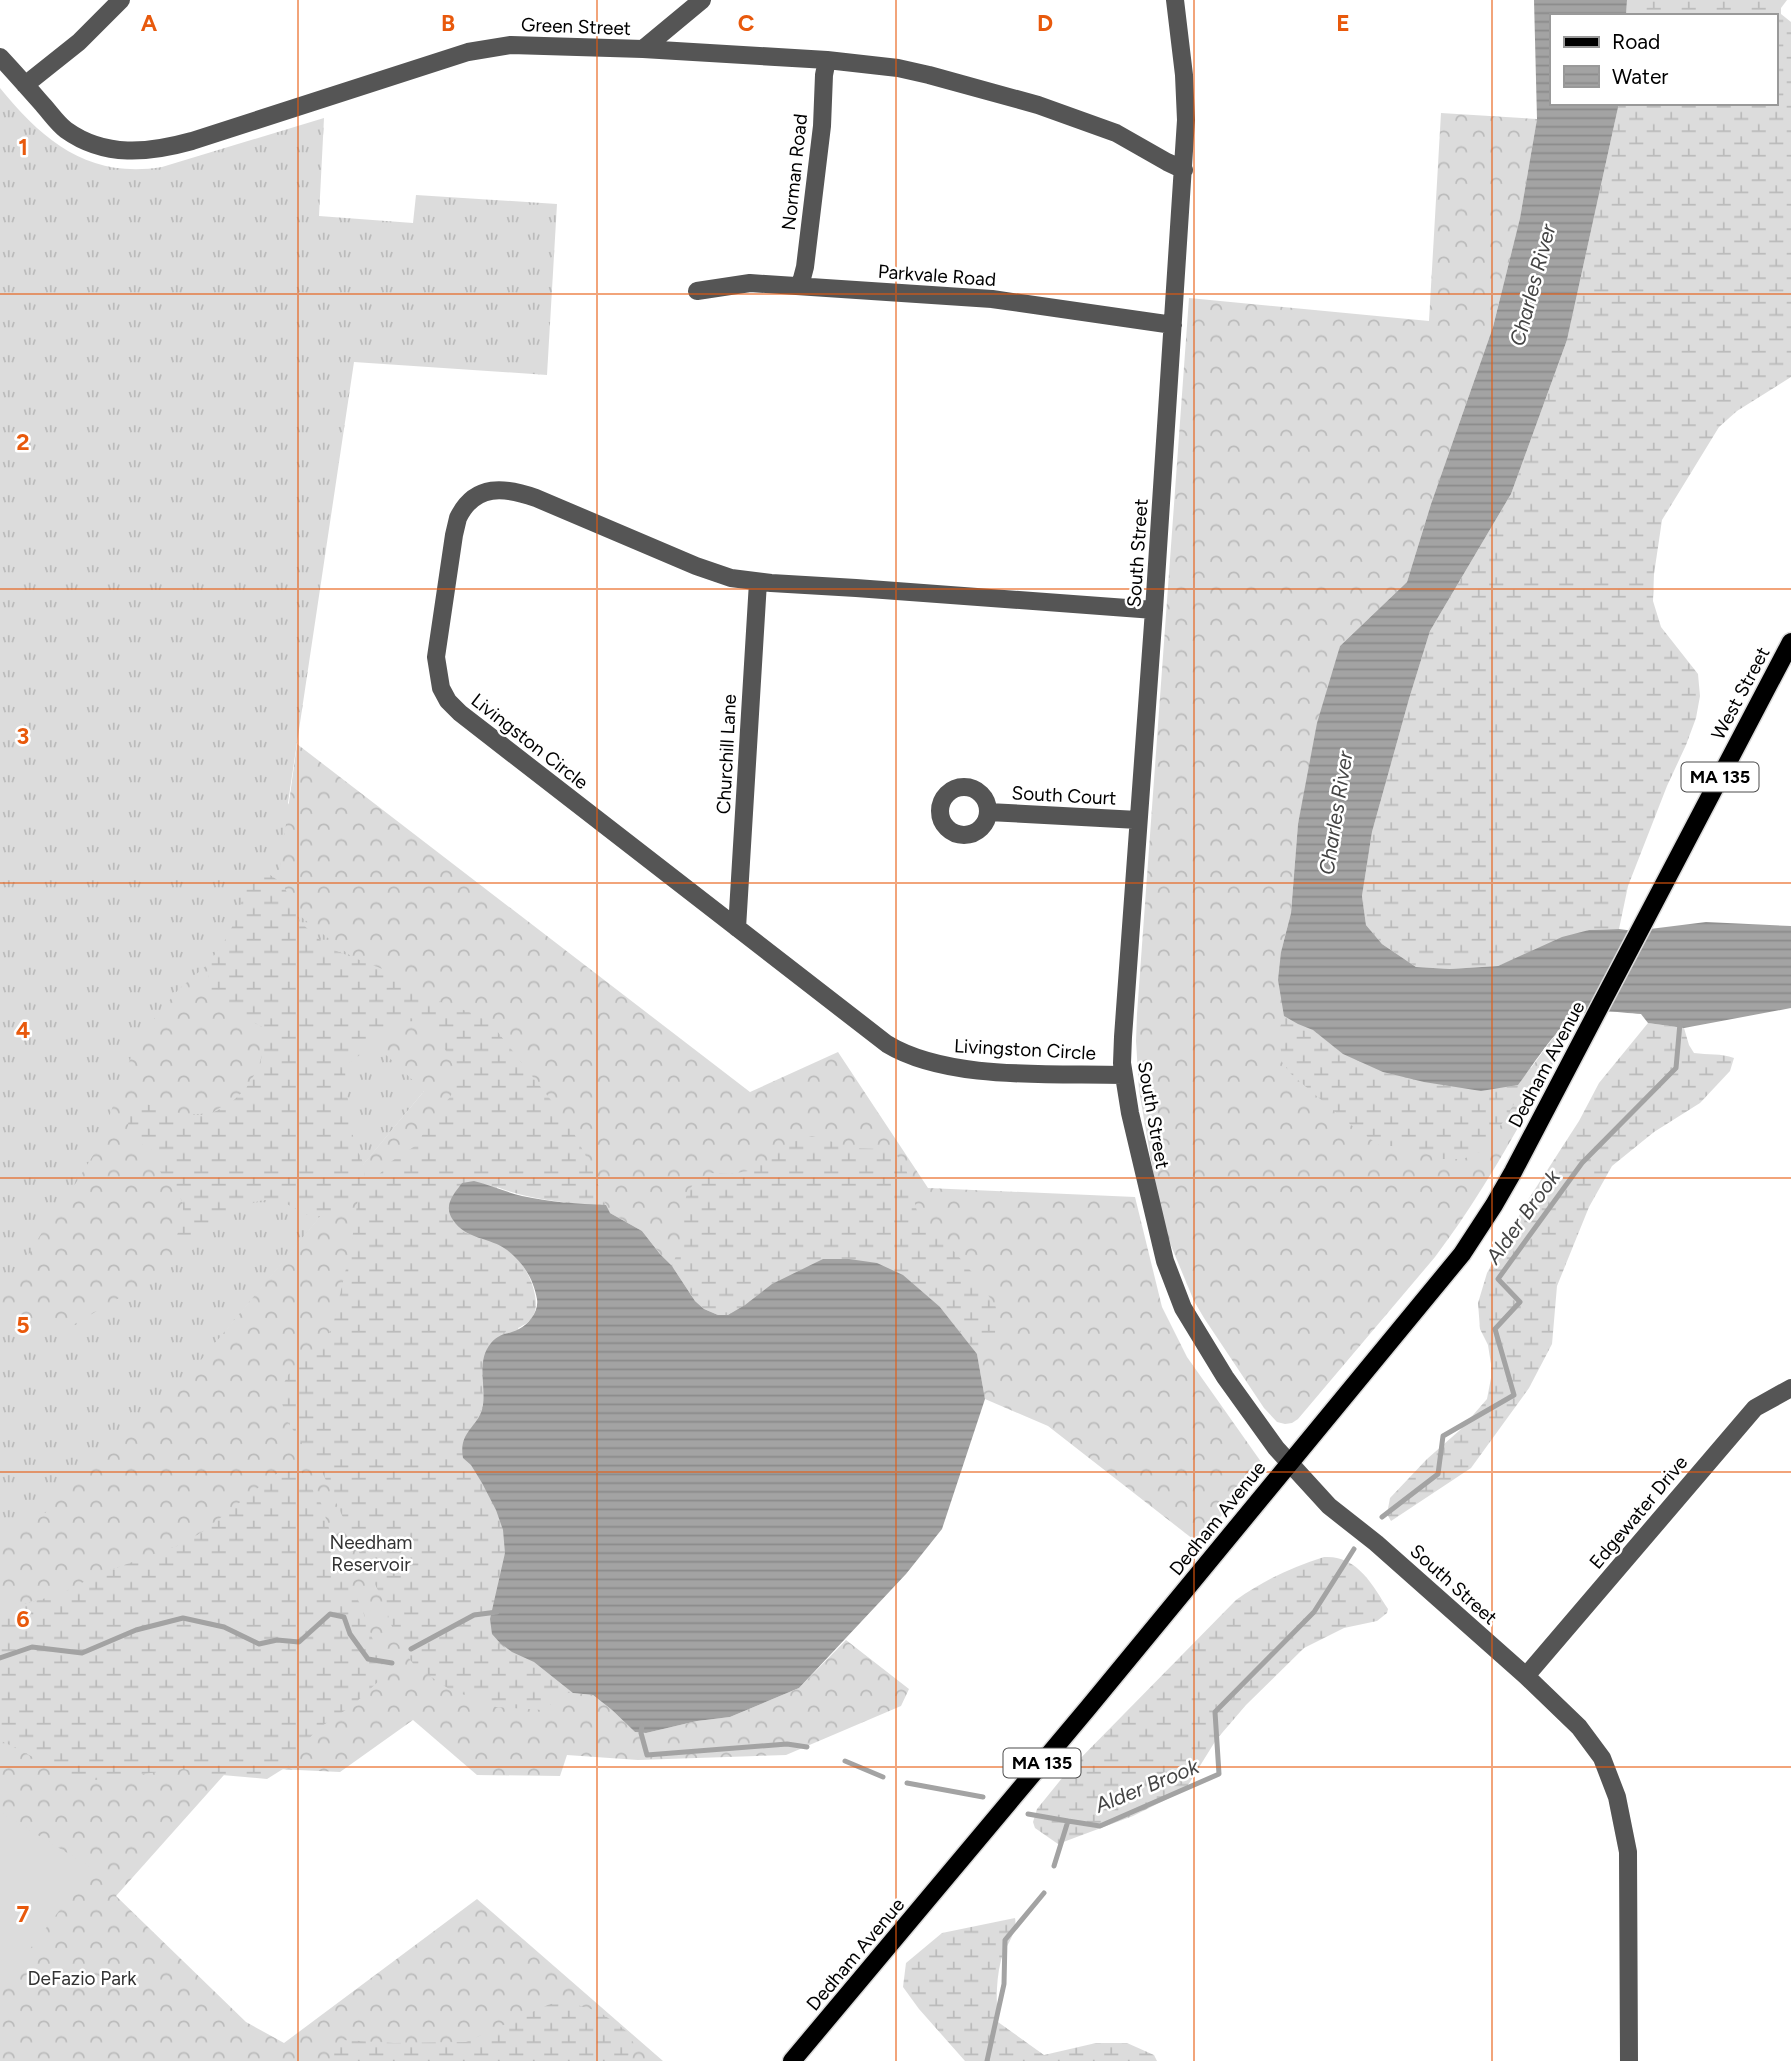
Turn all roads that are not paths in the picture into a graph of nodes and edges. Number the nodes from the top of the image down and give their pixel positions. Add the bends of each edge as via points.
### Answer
1 (121, 0) edge
2 (702, 0) edge
3 (1175, 0) edge
4 (643, 49) junction
5 (0, 57) edge
6 (827, 60) junction
7 (25, 85) junction
8 (1184, 170) junction
9 (800, 286) junction
10 (697, 291) dead end
11 (1173, 325) junction
12 (758, 582) junction
13 (1154, 610) junction
14 (1791, 642) edge
15 (988, 812) dead end
16 (1138, 820) junction
17 (737, 928) junction
18 (1622, 966) joint
19 (1123, 1075) junction
20 (1791, 1388) edge
21 (1289, 1464) junction
22 (1526, 1676) junction
23 (792, 2061) edge
24 (1629, 2061) edge

1 - 7 street via 79,42
2 - 4 street
3 - 8 street, South Street via 1186,96
4 - 6 street, Green Street
4 - 7 street, Green Street via 490,47 192,141 142,152 116,150 64,129
5 - 7 street, Green Street
6 - 8 street, Green Street via 898,68 1038,105 1116,133
6 - 9 street, Norman Road
8 - 11 street, South Street
9 - 10 street, Parkvale Road via 750,283
9 - 11 street, Parkvale Road via 992,299
11 - 13 street, South Street
12 - 13 street, Livingston Circle
12 - 17 street, Churchill Lane
12 - 17 street, Livingston Circle via 708,570 524,494 493,490 472,500 458,518 436,649 441,688 460,713
13 - 16 street, South Street
14 - 18 main road, West Street / MA 135
15 - 16 street, South Court
16 - 19 street, South Street
17 - 19 street, Livingston Circle via 887,1044 909,1056 949,1067
18 - 21 main road, Dedham Avenue / MA 135 via 1504,1189 1473,1237
19 - 21 street, South Street via 1152,1212 1177,1294 1225,1377
20 - 22 street, Edgewater Drive via 1755,1408
21 - 22 street, South Street via 1329,1506
21 - 23 main road, Dedham Avenue / MA 135
22 - 24 street, South Street via 1595,1747 1619,1805 1629,1872

